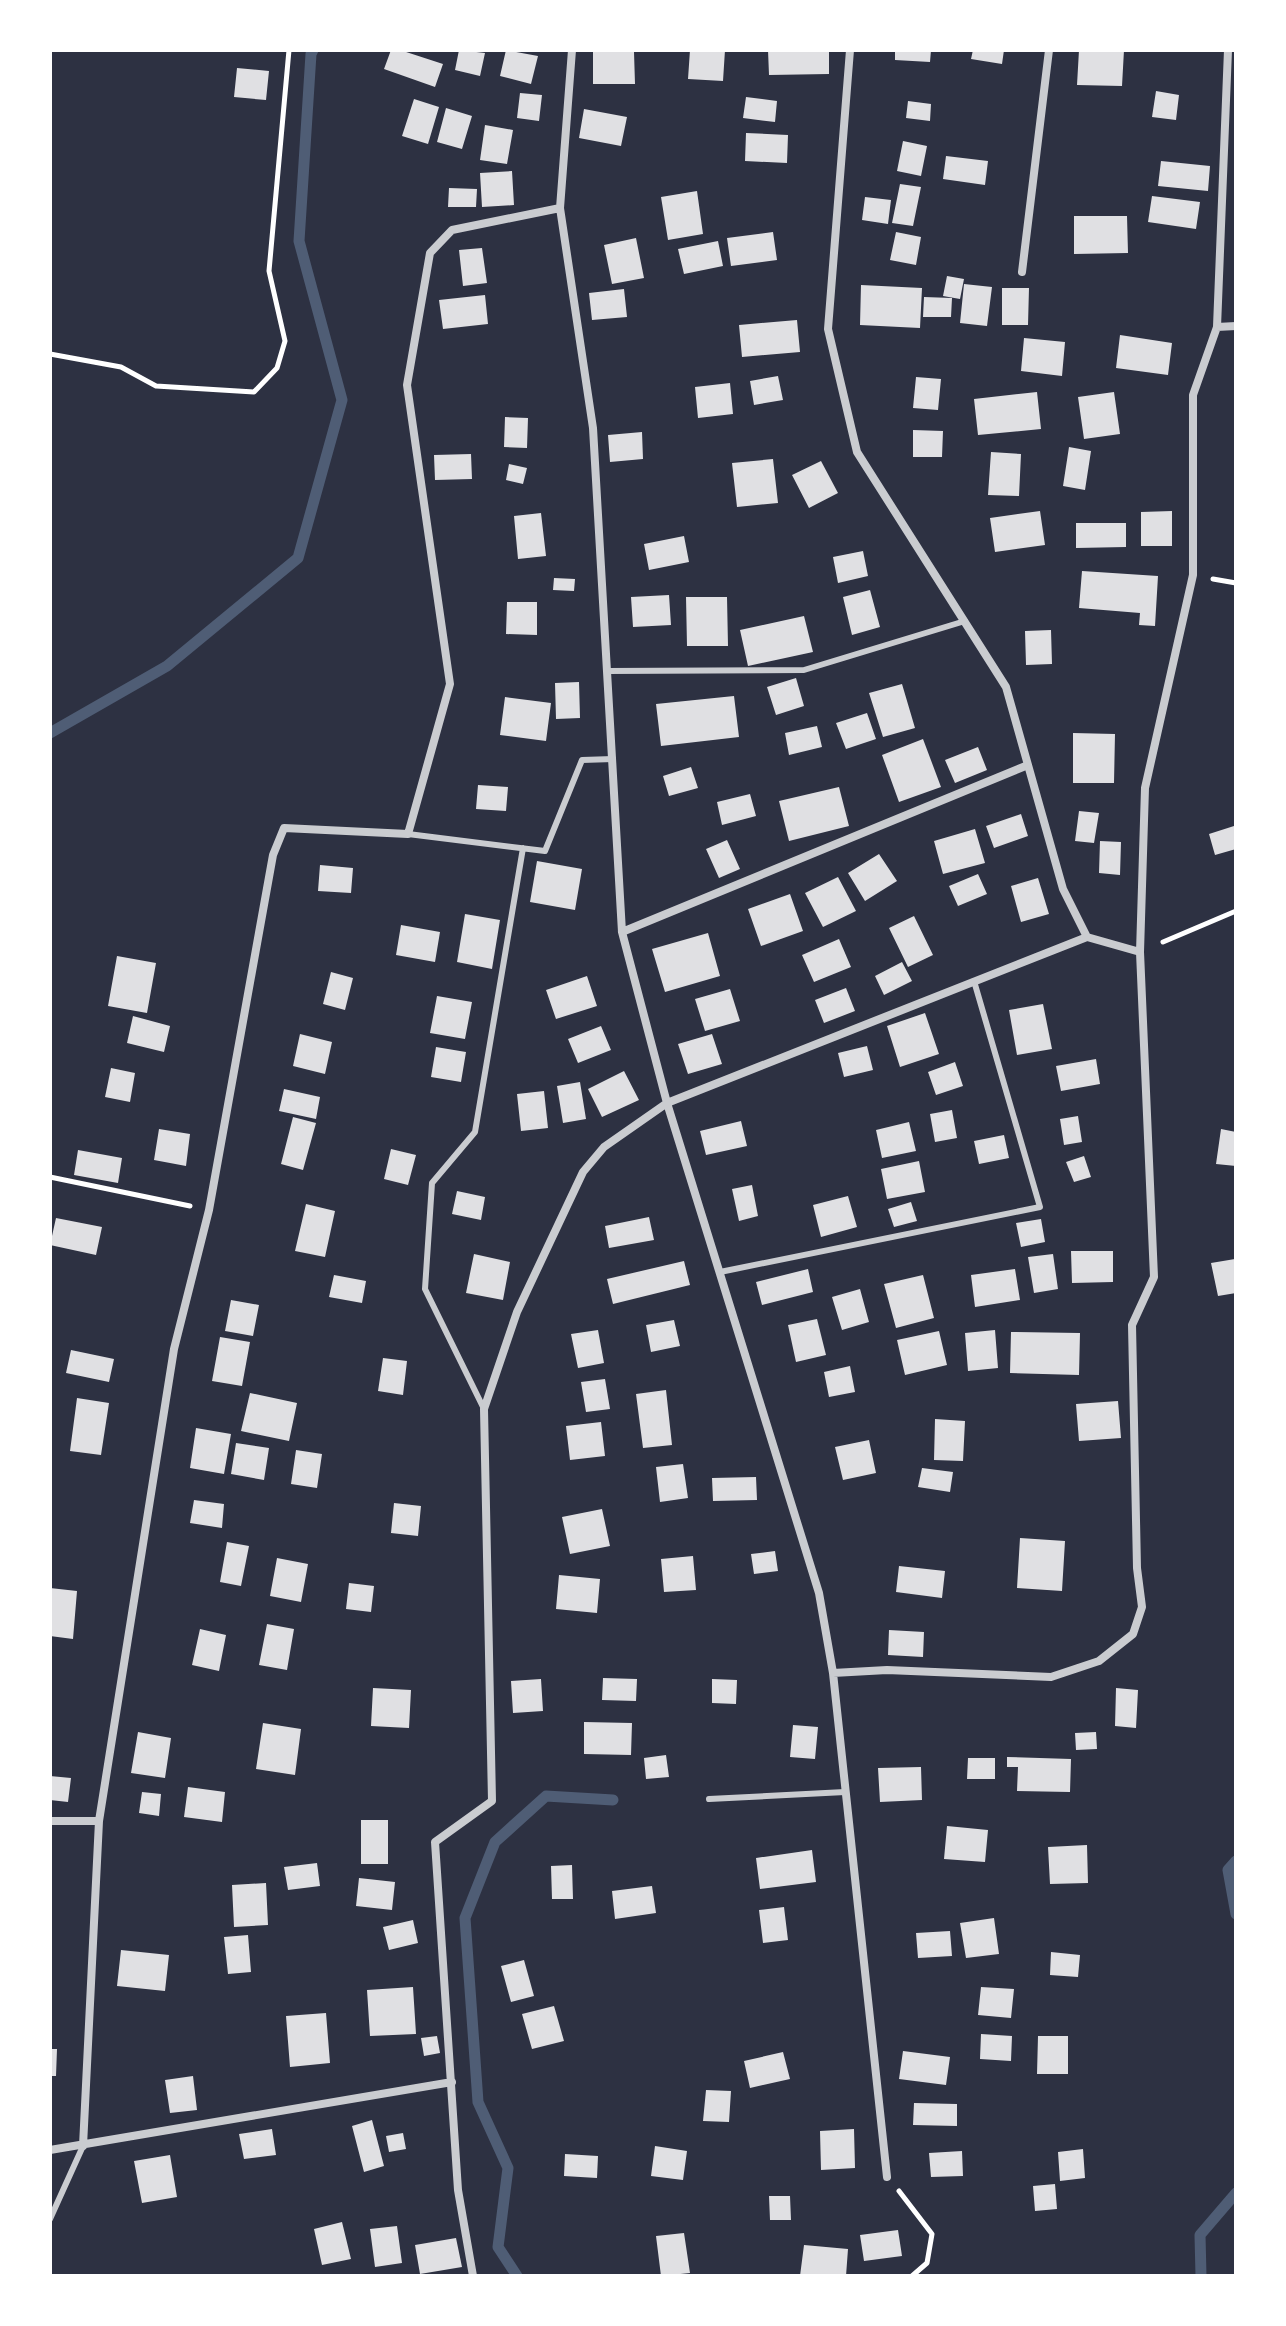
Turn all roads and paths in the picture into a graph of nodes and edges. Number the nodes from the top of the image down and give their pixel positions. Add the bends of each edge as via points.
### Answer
1 (289, 50) edge
2 (572, 50) edge
3 (850, 50) edge
4 (1049, 50) edge
5 (1228, 50) edge
6 (560, 208) junction
7 (1022, 272) dead end
8 (1236, 326) edge
9 (1217, 327) junction
10 (50, 354) edge
11 (965, 621) junction
12 (607, 671) junction
13 (613, 759) junction
14 (1028, 765) junction
15 (408, 834) junction
16 (523, 848) junction
17 (1236, 911) edge
18 (622, 932) junction
19 (1087, 937) junction
20 (1140, 952) junction
21 (974, 981) junction
22 (667, 1103) junction
23 (50, 1177) edge
24 (209, 1210) junction
25 (720, 1272) junction
26 (484, 1409) junction
27 (833, 1673) junction
28 (845, 1792) junction
29 (709, 1799) dead end
30 (50, 1821) edge
31 (99, 1821) junction
32 (452, 2082) junction
33 (83, 2146) junction
34 (50, 2150) edge
35 (887, 2177) joint
36 (50, 2219) edge
37 (473, 2276) edge
38 (912, 2276) edge

1 - 10 path via 269,271 285,341 277,368 254,392 156,386 121,367
2 - 6 street
3 - 11 street via 828,329 857,452
4 - 7 street
5 - 9 street
6 - 12 street via 593,428
6 - 15 street via 452,230 430,253 407,385 450,684
8 - 9 street
9 - 20 street via 1193,395 1193,575 1145,788
11 - 12 lane via 804,670
11 - 14 street via 1006,687
12 - 13 street
13 - 16 lane via 582,760 545,851
13 - 18 street
14 - 18 street
14 - 19 street via 1063,889
15 - 16 lane
15 - 24 street via 284,828 273,855
16 - 26 lane via 475,1132 432,1183 425,1289
17 - 20 path
18 - 22 street
19 - 20 street
19 - 21 street
20 - 27 street via 1154,1277 1132,1325 1142,1607 1133,1634 1099,1661 1051,1677
21 - 22 street
21 - 25 lane via 1040,1207
22 - 25 street
22 - 26 street via 604,1147 583,1172 517,1312
23 - 24 path
24 - 31 street via 174,1349
25 - 27 street via 819,1593
26 - 32 street via 492,1801 435,1842
27 - 28 street
28 - 29 lane
28 - 35 street
30 - 31 street
31 - 33 street
32 - 33 street
32 - 37 street via 458,2190
33 - 34 street
33 - 36 lane
35 - 38 path via 932,2234 927,2263

